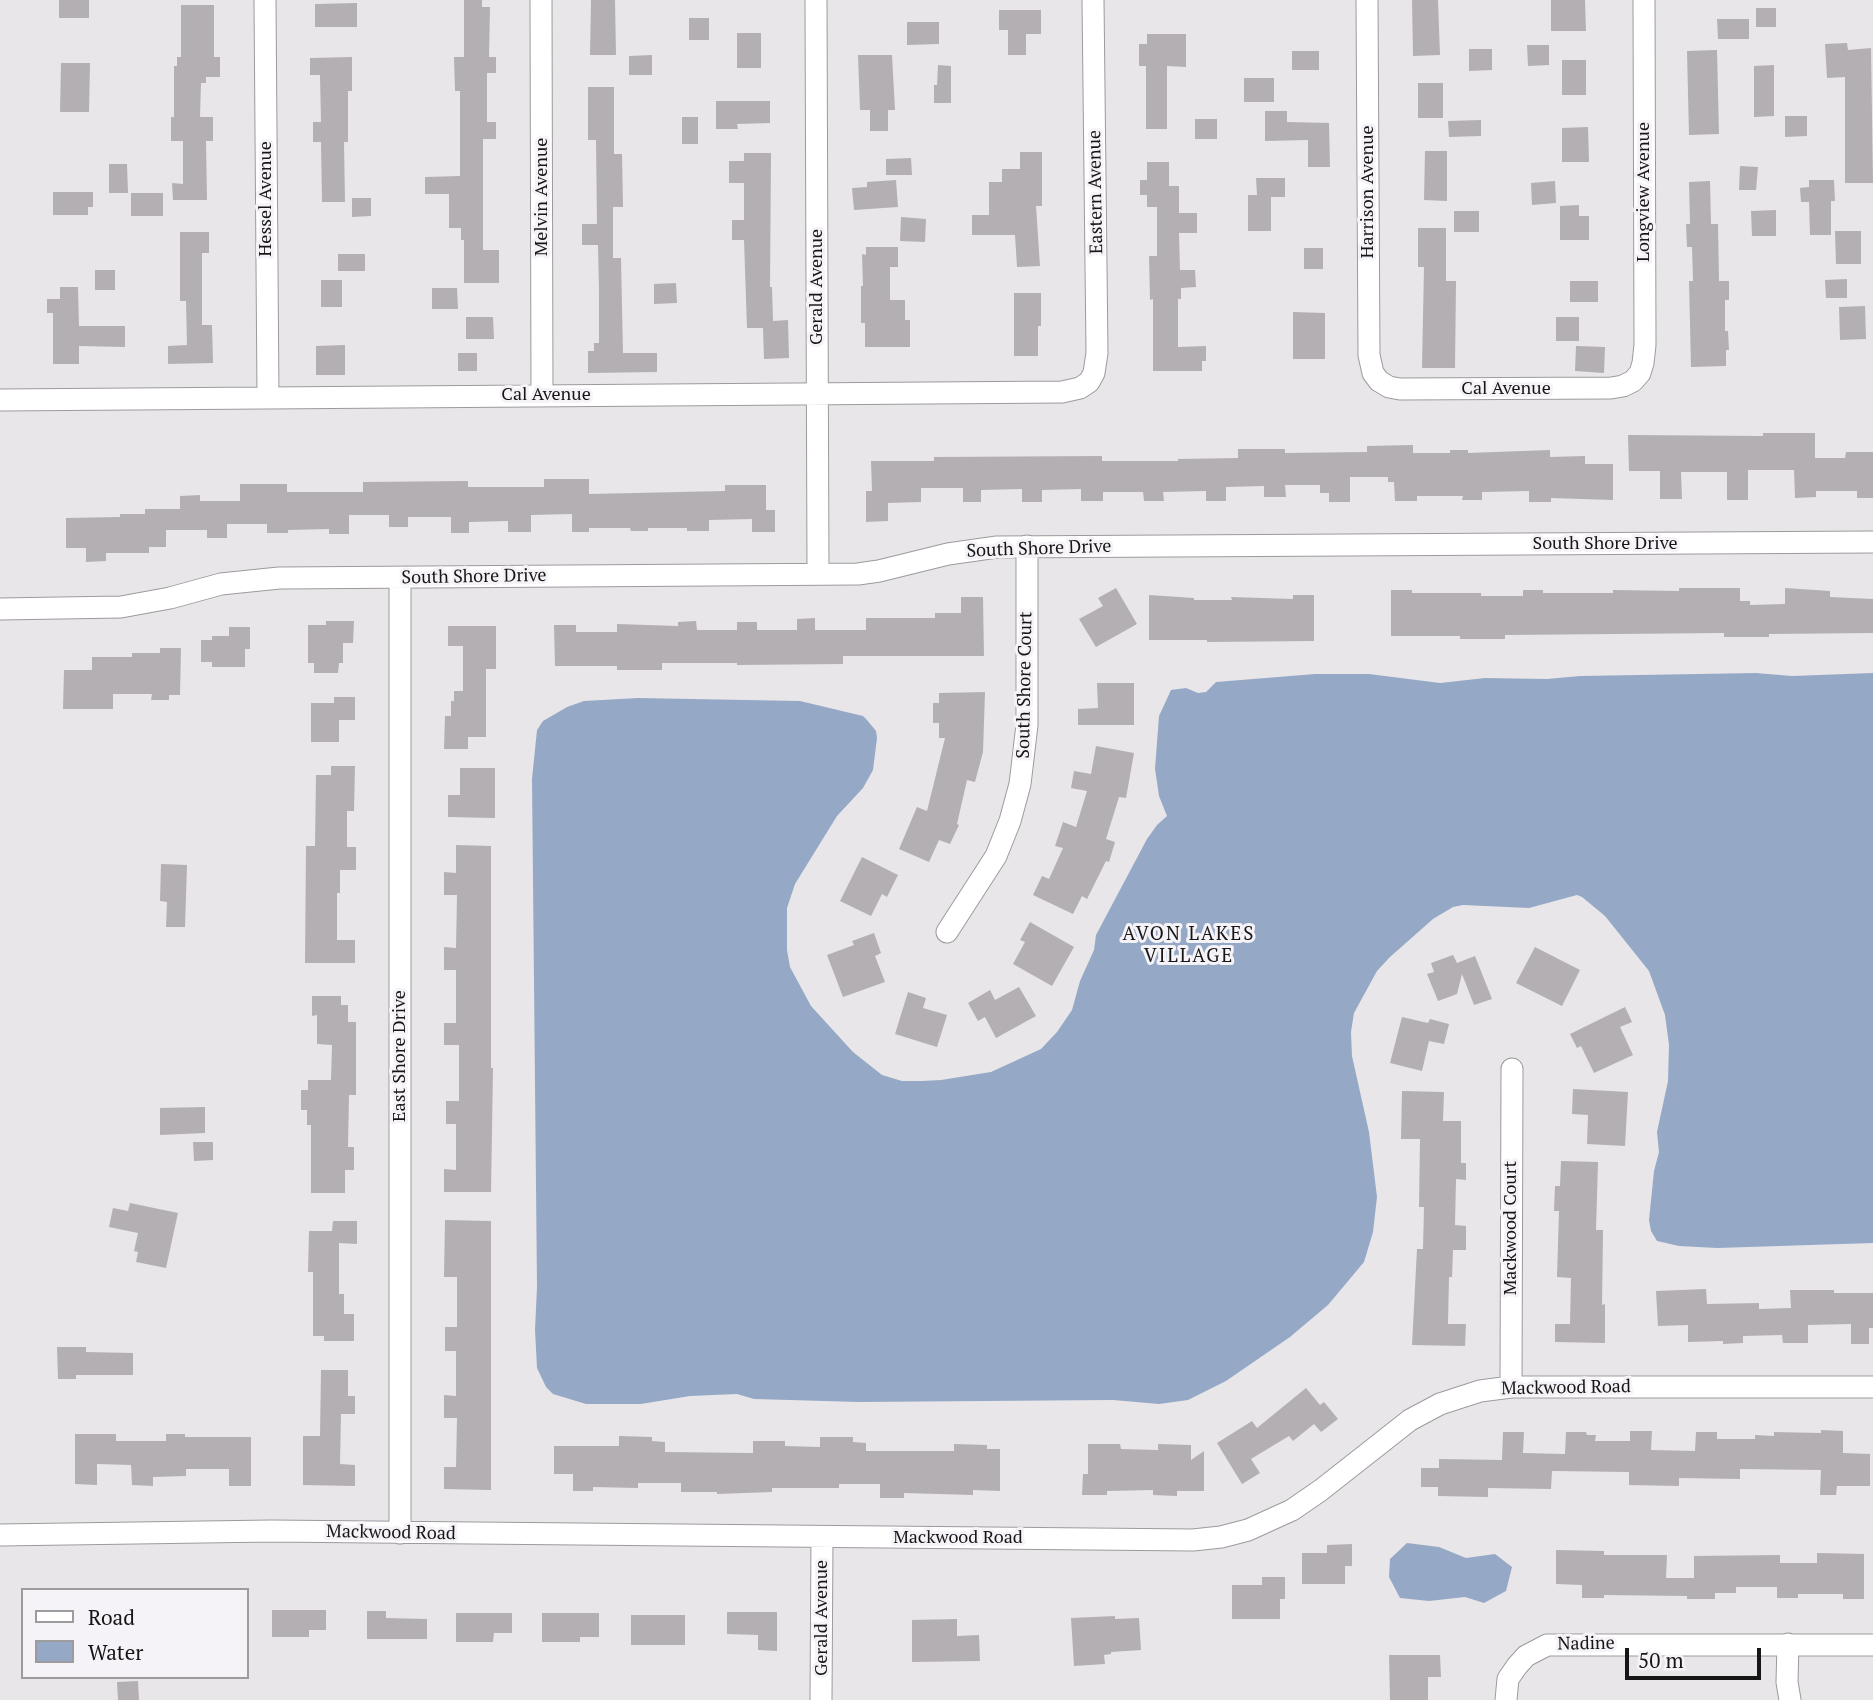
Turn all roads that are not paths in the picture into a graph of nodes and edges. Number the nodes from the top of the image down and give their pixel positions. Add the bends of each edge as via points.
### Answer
1 (265, 0) edge
2 (541, 0) edge
3 (816, 0) edge
4 (1093, 0) edge
5 (1367, 0) edge
6 (1644, 0) edge
7 (1379, 381) joint
8 (1633, 381) joint
9 (1089, 382) joint
10 (817, 393) junction
11 (542, 395) junction
12 (268, 397) junction
13 (0, 400) edge
14 (1873, 542) edge
15 (1027, 546) junction
16 (818, 574) junction
17 (400, 578) junction
18 (0, 609) edge
19 (947, 932) dead end
20 (1512, 1069) dead end
21 (1511, 1387) junction
22 (1873, 1387) edge
23 (400, 1534) junction
24 (0, 1535) edge
25 (822, 1537) junction
26 (1788, 1644) junction
27 (1873, 1645) edge
28 (821, 1700) edge
29 (1506, 1700) edge
30 (1790, 1700) edge

1 - 12 street, Hessel Avenue
2 - 11 street, Melvin Avenue
3 - 10 street, Gerald Avenue
4 - 9 street, Eastern Avenue via 1097,353
5 - 7 street, Harrison Avenue via 1369,355
6 - 8 street, Longview Avenue via 1645,345 1643,363
7 - 8 street, Cal Avenue via 1400,389 1611,388
9 - 10 street, Cal Avenue via 1062,392
10 - 11 street, Cal Avenue
10 - 16 street, Gerald Avenue
11 - 12 street, Cal Avenue
12 - 13 street, Cal Avenue
14 - 15 street, South Shore Drive
15 - 16 street, South Shore Drive via 973,549 879,571
15 - 19 street, South Shore Court via 1027,724 1020,784 996,856
16 - 17 street, South Shore Drive
17 - 18 street, South Shore Drive via 252,579 121,607
17 - 23 street, East Shore Drive
20 - 21 street, Mackwood Court
21 - 22 street, Mackwood Road
21 - 25 street, Mackwood Road via 1480,1391 1425,1410 1292,1510 1221,1537
23 - 24 street, Mackwood Road
23 - 25 street, Mackwood Road
25 - 28 street, Gerald Avenue
26 - 27 street, Nadine
26 - 29 street, Nadine via 1547,1644 1517,1666 1508,1679
26 - 30 street

